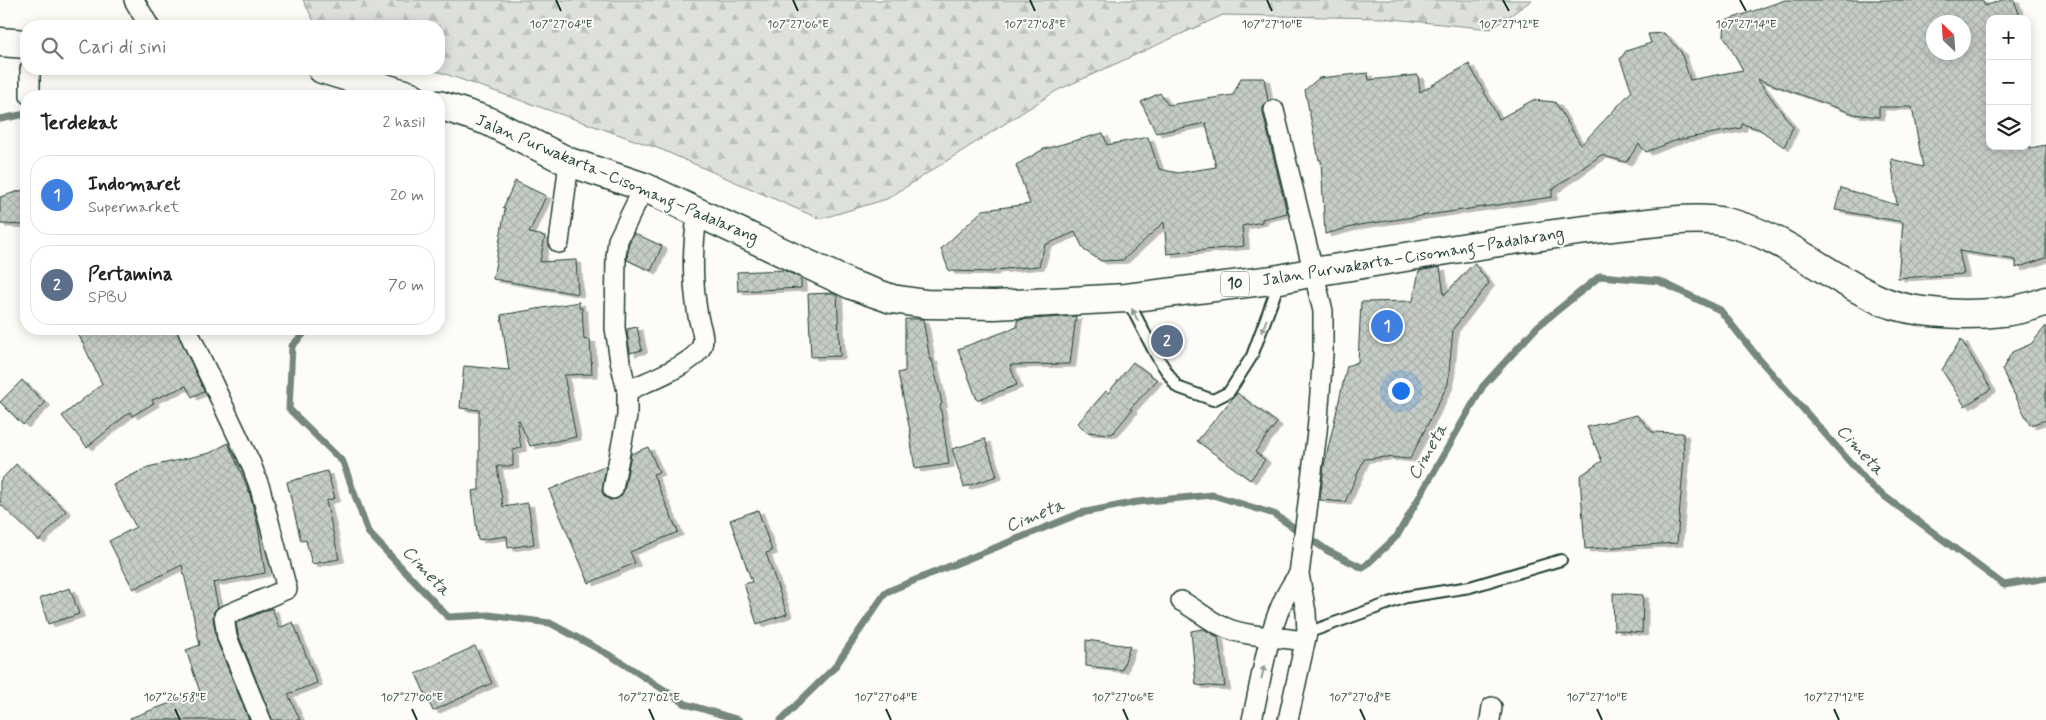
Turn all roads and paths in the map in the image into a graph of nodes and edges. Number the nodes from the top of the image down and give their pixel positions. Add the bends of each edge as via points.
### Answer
1 (134, 0) edge
2 (146, 20) edge
3 (0, 42) edge
4 (20, 44) edge
5 (30, 75) edge
6 (342, 75) edge
7 (30, 90) edge
8 (391, 90) edge
9 (445, 107) edge
10 (1274, 110) dead end
11 (569, 162) junction
12 (644, 187) junction
13 (698, 212) junction
14 (559, 243) dead end
15 (1314, 272) junction
16 (1280, 280) junction
17 (1126, 298) junction
18 (2046, 301) edge
19 (190, 335) edge
20 (627, 391) junction
21 (613, 489) dead end
22 (1561, 560) dead end
23 (1299, 574) junction
24 (1181, 601) dead end
25 (1271, 636) junction
26 (1306, 637) junction
27 (261, 720) edge
28 (1252, 720) edge
29 (1288, 720) edge

1 - 2 street
3 - 4 highway
5 - 7 street
6 - 8 highway
9 - 11 highway, Jalan Purwakarta–Cisomang–Padalarang / 10 via 488,121
10 - 15 street
11 - 12 highway, Jalan Purwakarta–Cisomang–Padalarang / 10
11 - 14 street
12 - 13 highway, Jalan Purwakarta–Cisomang–Padalarang / 10
12 - 20 street via 618,240 616,256 615,328
13 - 17 highway, Jalan Purwakarta–Cisomang–Padalarang / 10 via 852,285 892,299 926,304 995,305
13 - 20 street via 693,241 696,302 703,344 694,357
15 - 16 highway, Jalan Purwakarta–Cisomang–Padalarang / 10
15 - 18 highway, Jalan Purwakarta–Cisomang–Padalarang / 10 via 1587,229 1668,221 1724,222 1758,233 1879,299 1910,309 1982,314 2029,308
15 - 23 street via 1323,311 1323,354
16 - 17 highway, Jalan Purwakarta–Cisomang–Padalarang / 10
16 -> 17 lane via 1252,356 1229,392 1213,400 1177,387
19 - 27 street via 251,464 287,589 224,616 227,637
20 - 21 street via 626,416
22 - 26 lane via 1470,587 1406,597
23 - 25 street via 1282,600
23 - 26 street via 1306,612
24 - 25 street via 1225,628
25 - 26 street
28 -> 25 street
26 - 29 street

